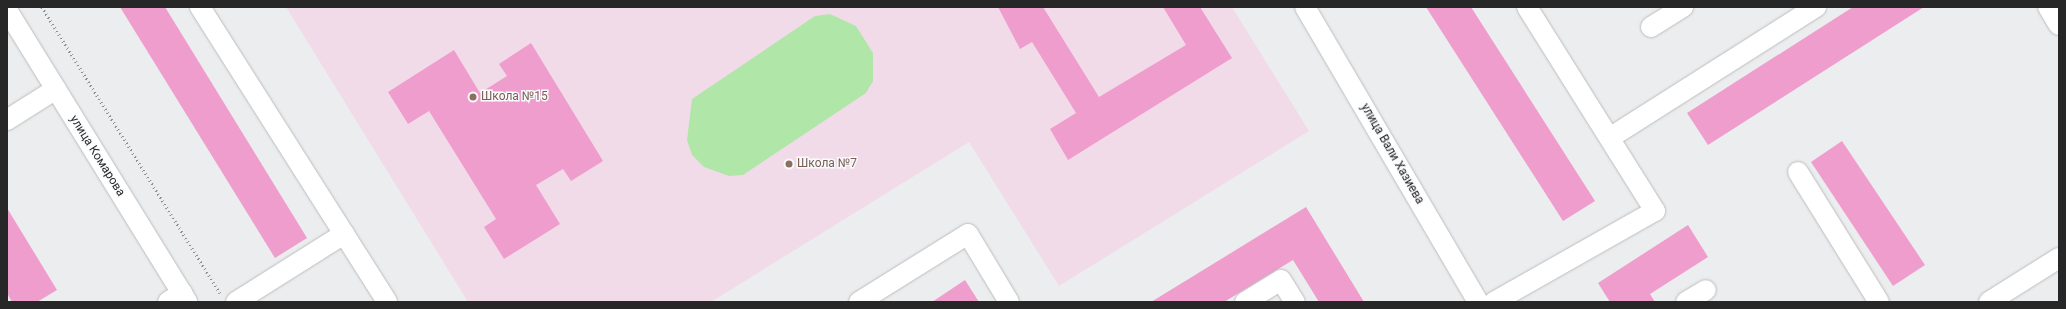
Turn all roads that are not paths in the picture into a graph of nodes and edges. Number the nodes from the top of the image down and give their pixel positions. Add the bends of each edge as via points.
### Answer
1 (200, 7) edge
2 (1305, 7) edge
3 (1527, 7) edge
4 (1683, 7) edge
5 (1816, 7) edge
6 (2048, 7) edge
7 (10, 11) edge
8 (2059, 24) edge
9 (1651, 27) dead end
10 (56, 89) junction
11 (7, 120) edge
12 (1611, 137) junction
13 (1798, 172) dead end
14 (344, 234) junction
15 (2059, 258) edge
16 (1706, 290) dead end
17 (179, 299) edge
18 (229, 299) edge
19 (387, 302) edge
20 (859, 302) edge
21 (1009, 302) edge
22 (1245, 302) edge
23 (1295, 302) edge
24 (1478, 302) edge
25 (1494, 302) edge
26 (1686, 302) edge
27 (1879, 302) edge
28 (1989, 302) edge

1 - 14 street
2 - 24 street, улица Вали Хазиева
3 - 12 street
4 - 9 street
5 - 12 street
6 - 8 street
7 - 10 street, улица Комарова
10 - 11 street
10 - 17 street, улица Комарова
12 - 25 street via 1655,211
13 - 27 street
14 - 18 street
14 - 19 street
15 - 28 street
16 - 26 street
20 - 21 street via 968,234
22 - 23 street via 1281,280

